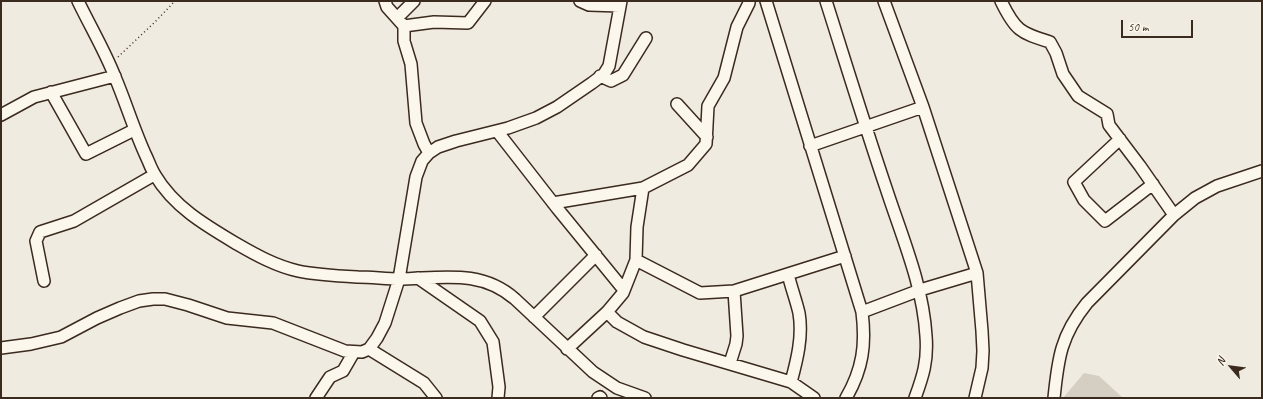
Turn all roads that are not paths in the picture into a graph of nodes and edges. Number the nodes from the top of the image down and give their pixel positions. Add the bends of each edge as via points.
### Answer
1 (78, 1) edge
2 (384, 1) edge
3 (414, 1) edge
4 (485, 1) edge
5 (580, 1) edge
6 (749, 1) edge
7 (766, 1) edge
8 (826, 1) edge
9 (884, 1) edge
10 (1001, 1) edge
11 (621, 4) edge
12 (397, 18) junction
13 (404, 26) junction
14 (646, 38) dead end
15 (115, 76) junction
16 (600, 76) junction
17 (51, 92) junction
18 (677, 104) dead end
19 (923, 108) junction
20 (1, 115) edge
21 (866, 127) junction
22 (134, 130) junction
23 (497, 131) junction
24 (707, 137) junction
25 (1120, 139) junction
26 (810, 146) junction
27 (429, 153) junction
28 (1262, 171) edge
29 (154, 175) junction
30 (1153, 184) junction
31 (643, 188) junction
32 (553, 203) junction
33 (1174, 215) junction
34 (596, 255) junction
35 (845, 256) junction
36 (636, 260) junction
37 (977, 273) junction
38 (788, 274) junction
39 (418, 278) junction
40 (399, 279) junction
41 (44, 281) dead end
42 (624, 290) junction
43 (920, 290) junction
44 (734, 291) junction
45 (607, 312) junction
46 (862, 312) junction
47 (534, 317) junction
48 (1, 348) edge
49 (369, 349) junction
50 (567, 349) junction
51 (354, 352) junction
52 (730, 364) junction
53 (790, 382) junction
54 (316, 398) edge
55 (436, 398) edge
56 (498, 398) edge
57 (645, 398) edge
58 (814, 398) edge
59 (846, 398) edge
60 (914, 398) edge
61 (975, 398) edge
62 (1054, 398) edge

1 - 15 street
2 - 12 street
3 - 12 street
4 - 13 street via 468,22 434,22
5 - 11 street via 589,5
6 - 24 street via 737,27 724,78 708,106
7 - 26 street
8 - 21 street
9 - 19 street
10 - 25 street via 1017,29 1050,42 1063,74 1078,96 1107,114 1109,126
11 - 16 street via 609,66
12 - 13 street
13 - 27 street via 416,123
14 - 16 street via 623,75 611,81
15 - 17 street
15 - 22 street
16 - 23 street via 557,107 536,118
17 - 20 street via 34,97
17 - 22 street via 86,154
18 - 24 street
19 - 21 street
19 - 37 street
21 - 26 street
21 - 43 street
22 - 29 street
23 - 27 street via 456,140
23 - 32 street
24 - 31 street via 706,144 688,165
25 - 30 street
25 - 30 street via 1074,182 1084,200 1105,221
26 - 35 street
27 - 40 street via 422,161 416,177
28 - 33 street via 1210,189
29 - 40 street via 167,192 192,216 253,253 280,266 326,275
29 - 41 street via 74,221 40,232 36,241
30 - 33 street
31 - 32 street
31 - 36 street via 636,234
32 - 34 street
33 - 62 street via 1078,313 1062,348
34 - 42 street
34 - 47 street
35 - 38 street
35 - 46 street
36 - 42 street
36 - 44 street via 700,293
37 - 43 street
37 - 61 street via 982,368
38 - 44 street
38 - 53 street via 800,322 799,348
39 - 40 street
39 - 47 street via 476,279 494,284 509,293
39 - 56 street via 480,322 493,342 500,387
40 - 49 street via 385,323
42 - 45 street
43 - 46 street
43 - 60 street via 926,356 924,375
44 - 52 street via 737,336
45 - 50 street
45 - 52 street via 617,322 644,337
46 - 59 street via 865,339 863,353 859,371
47 - 50 street
48 - 51 street via 61,338 120,308 139,301 165,299 227,318 273,323 336,349
49 - 51 street
49 - 55 street via 424,383
50 - 57 street via 609,384
51 - 54 street via 343,371 330,377
52 - 53 street
53 - 58 street

